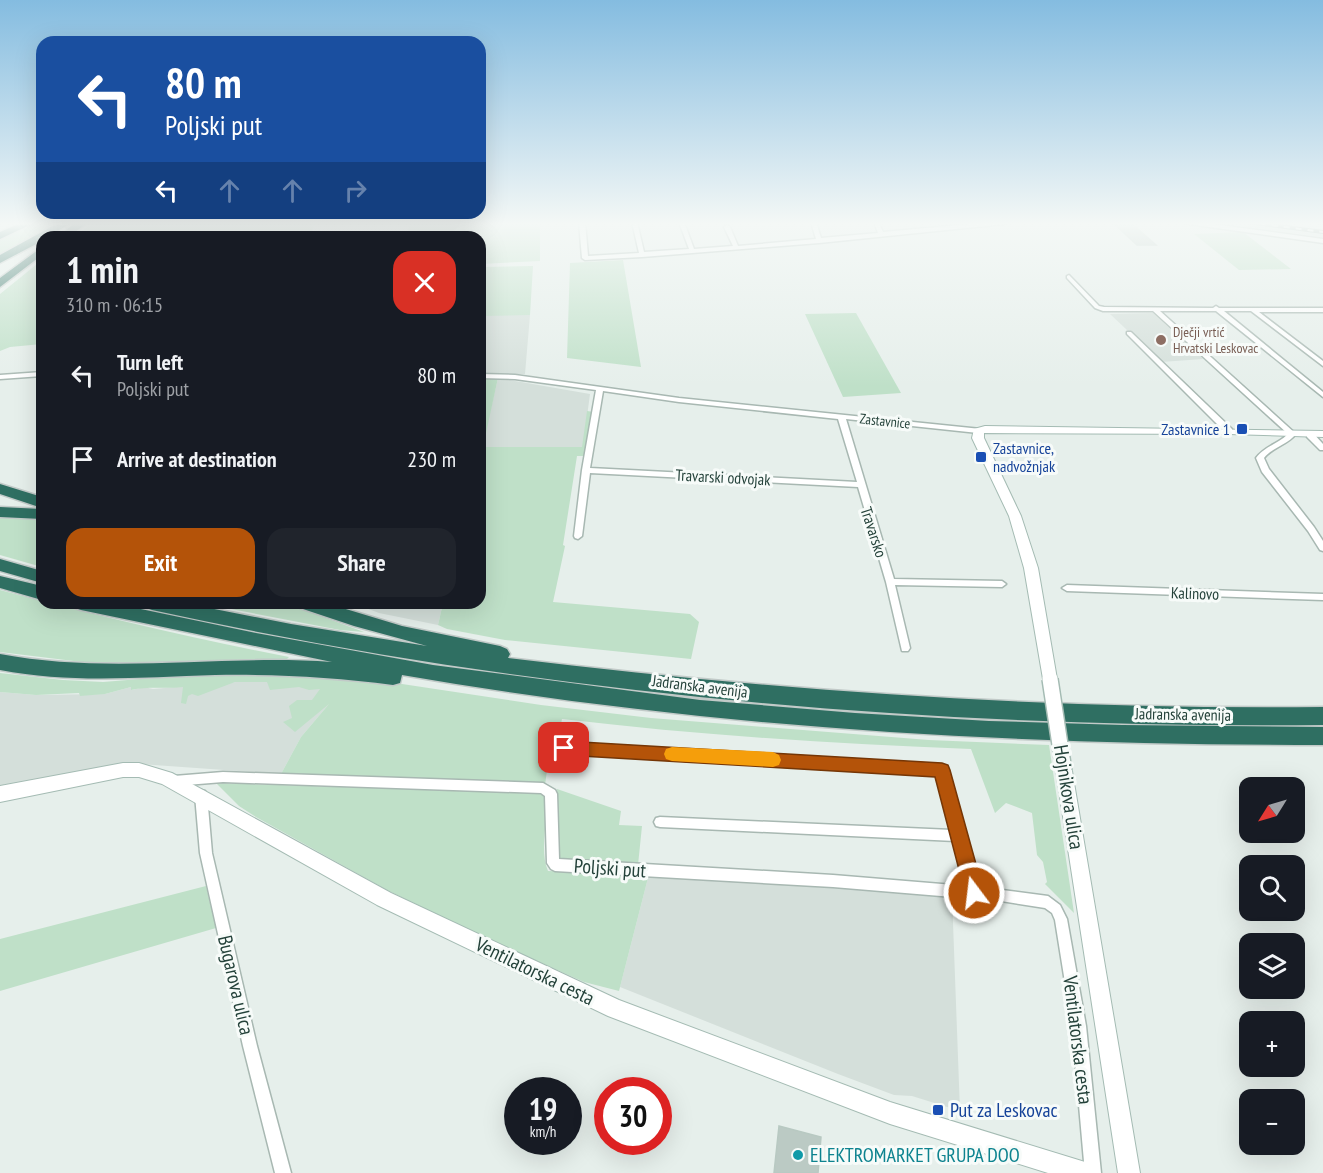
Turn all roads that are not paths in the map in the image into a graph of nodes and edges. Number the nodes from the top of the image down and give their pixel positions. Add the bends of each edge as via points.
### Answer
1 (1069, 277) dead end
2 (1216, 308) junction
3 (1252, 309) junction
4 (1155, 310) junction
5 (1323, 310) edge
6 (1129, 333) dead end
7 (1323, 364) edge
8 (36, 374) edge
9 (0, 376) edge
10 (486, 376) edge
11 (600, 390) junction
12 (1323, 395) edge
13 (841, 416) junction
14 (978, 431) junction
15 (1229, 431) junction
16 (1292, 434) junction
17 (1323, 434) edge
18 (1310, 435) junction
19 (1323, 448) edge
20 (586, 470) junction
21 (860, 485) junction
22 (0, 489) edge
23 (36, 501) edge
24 (0, 512) edge
25 (36, 514) edge
26 (578, 536) dead end
27 (1323, 548) edge
28 (0, 565) edge
29 (36, 575) edge
30 (0, 582) edge
31 (890, 582) junction
32 (1002, 585) dead end
33 (1067, 588) dead end
34 (36, 591) edge
35 (1323, 597) edge
36 (108, 609) edge
37 (184, 609) edge
38 (321, 609) edge
39 (904, 648) dead end
40 (0, 662) edge
41 (668, 684) junction
42 (1323, 716) edge
43 (789, 717) junction
44 (1323, 736) edge
45 (564, 748) dead end
46 (172, 781) junction
47 (0, 794) edge
48 (201, 795) junction
49 (660, 822) dead end
50 (959, 836) junction
51 (974, 893) junction
52 (1056, 909) joint
53 (283, 1173) edge
54 (1085, 1173) edge
55 (1094, 1173) edge
56 (1129, 1173) edge

1 - 4 street via 1097,307
2 - 3 street
2 - 4 street
2 - 12 street
3 - 5 street
3 - 7 street
4 - 16 street
6 - 15 street
8 - 9 street
10 - 11 street, Zastavnice
11 - 13 street, Zastavnice
11 - 20 street
13 - 14 street, Zastavnice
13 - 21 street, Travarsko
14 - 15 main road, Zastavnice
14 - 56 main road, Hojnikova ulica, bridge via 1015,516 1031,568
15 - 16 main road, Zastavnice
16 - 18 main road, Zastavnice
16 - 27 street via 1268,447 1260,458
17 - 18 main road, Zastavnice
18 - 19 street
20 - 21 street, Travarski odvojak
20 - 26 street
21 - 31 street, Travarsko
22 - 23 highway
24 - 25 highway
28 - 29 highway
30 - 34 highway
31 - 32 street
31 - 39 street, Travarsko
33 - 35 street, Kalinovo
36 - 43 highway, Jadranska avenija via 407,668
37 - 41 highway, Jadranska avenija via 420,653
38 - 41 highway via 422,639
40 - 43 highway via 51,670 117,672 303,667 698,717 741,721
41 - 42 highway, Jadranska avenija via 834,701 1063,714
43 - 44 highway, Jadranska avenija via 1054,732
45 - 50 street via 942,770
46 - 47 main road, Ventilatorska cesta via 139,770 123,770
46 - 48 main road, Ventilatorska cesta
46 - 51 street, Poljski put via 223,777 543,788 551,795 555,865
48 - 53 street, Bugarova ulica via 206,853
48 - 54 main road, Ventilatorska cesta via 384,898 615,1009 890,1113
49 - 50 street
50 - 51 street
51 - 52 street, Poljski put via 1048,902
52 - 55 street, Ventilatorska cesta via 1079,1026

